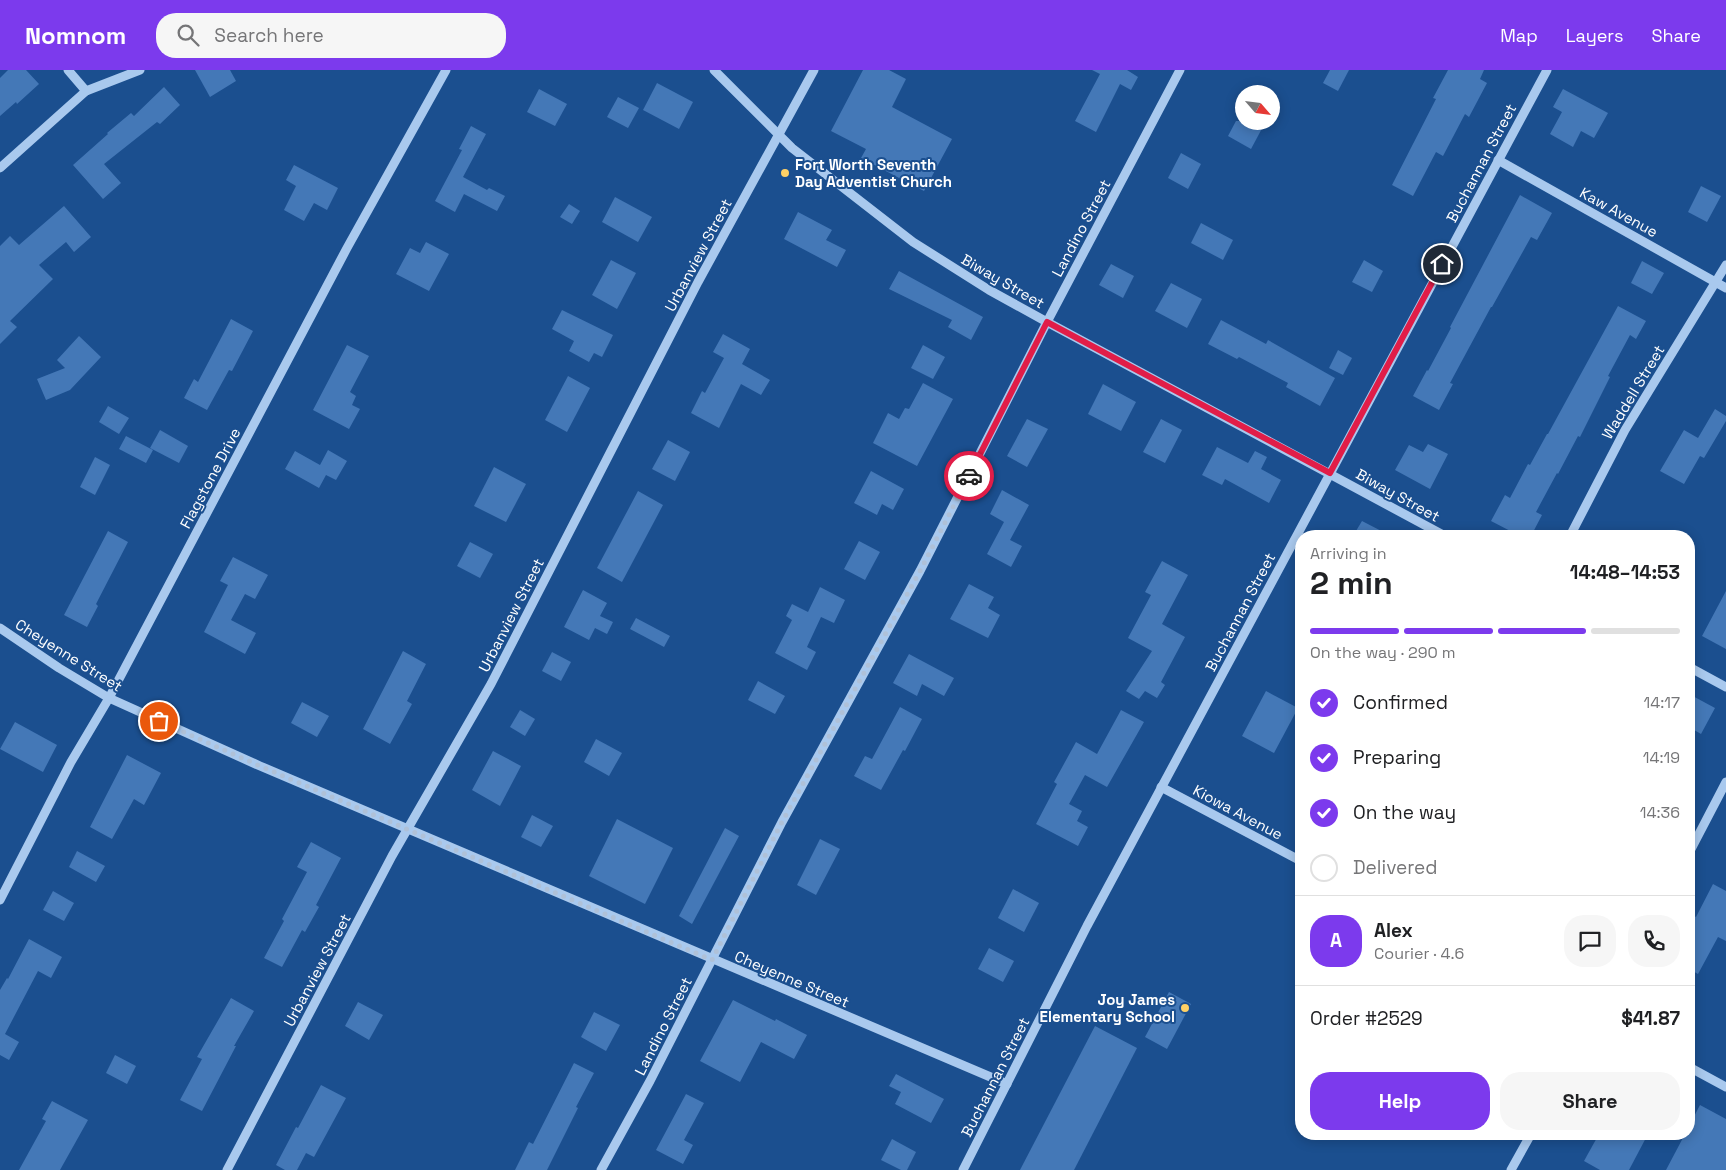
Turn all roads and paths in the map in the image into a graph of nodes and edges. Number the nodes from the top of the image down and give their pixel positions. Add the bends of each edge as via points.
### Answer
1 (68, 70) edge
2 (140, 70) edge
3 (446, 70) edge
4 (714, 70) edge
5 (814, 70) edge
6 (1180, 70) edge
7 (1547, 70) edge
8 (86, 91) junction
9 (779, 135) junction
10 (1498, 160) junction
11 (0, 168) edge
12 (1726, 265) edge
13 (1715, 282) junction
14 (1726, 288) edge
15 (1047, 322) junction
16 (1330, 473) junction
17 (1299, 530) edge
18 (1434, 530) edge
19 (1573, 530) edge
20 (1295, 538) edge
21 (0, 628) edge
22 (1695, 670) edge
23 (1726, 687) edge
24 (109, 698) junction
25 (1726, 782) edge
26 (1162, 786) junction
27 (408, 829) junction
28 (1695, 841) edge
29 (1295, 858) edge
30 (0, 900) edge
31 (712, 960) junction
32 (1695, 1071) edge
33 (1007, 1084) junction
34 (1726, 1087) edge
35 (1528, 1140) edge
36 (227, 1170) edge
37 (601, 1170) edge
38 (963, 1170) edge
39 (1511, 1170) edge

1 - 8 street
2 - 8 street
3 - 24 street, Flagstone Drive via 347,248
4 - 9 street, Biway Street
5 - 9 street, Urbanview Street
6 - 15 street, Landino Street
7 - 10 street, Buchannan Street
8 - 11 street
9 - 15 street, Biway Street via 913,242 988,290
9 - 27 street, Urbanview Street via 698,282 491,684
10 - 13 street, Kaw Avenue
10 - 16 street, Buchannan Street
12 - 13 street, Waddell Street
13 - 14 street, Kaw Avenue
13 - 19 street, Waddell Street via 1625,430
15 - 16 street, Biway Street
15 - 31 street, Landino Street via 920,571 782,822
16 - 17 street, Buchannan Street
16 - 18 street, Biway Street
20 - 26 street, Buchannan Street
21 - 24 street, Cheyenne Street
22 - 23 street
24 - 27 street, Cheyenne Street
24 - 30 street, Flagstone Drive via 71,762
25 - 28 street
26 - 29 street, Kiowa Avenue
26 - 33 street, Buchannan Street
27 - 31 street, Cheyenne Street
27 - 36 street, Urbanview Street
31 - 33 street, Cheyenne Street
31 - 37 street, Landino Street
32 - 34 street
33 - 38 street, Buchannan Street
35 - 39 street

